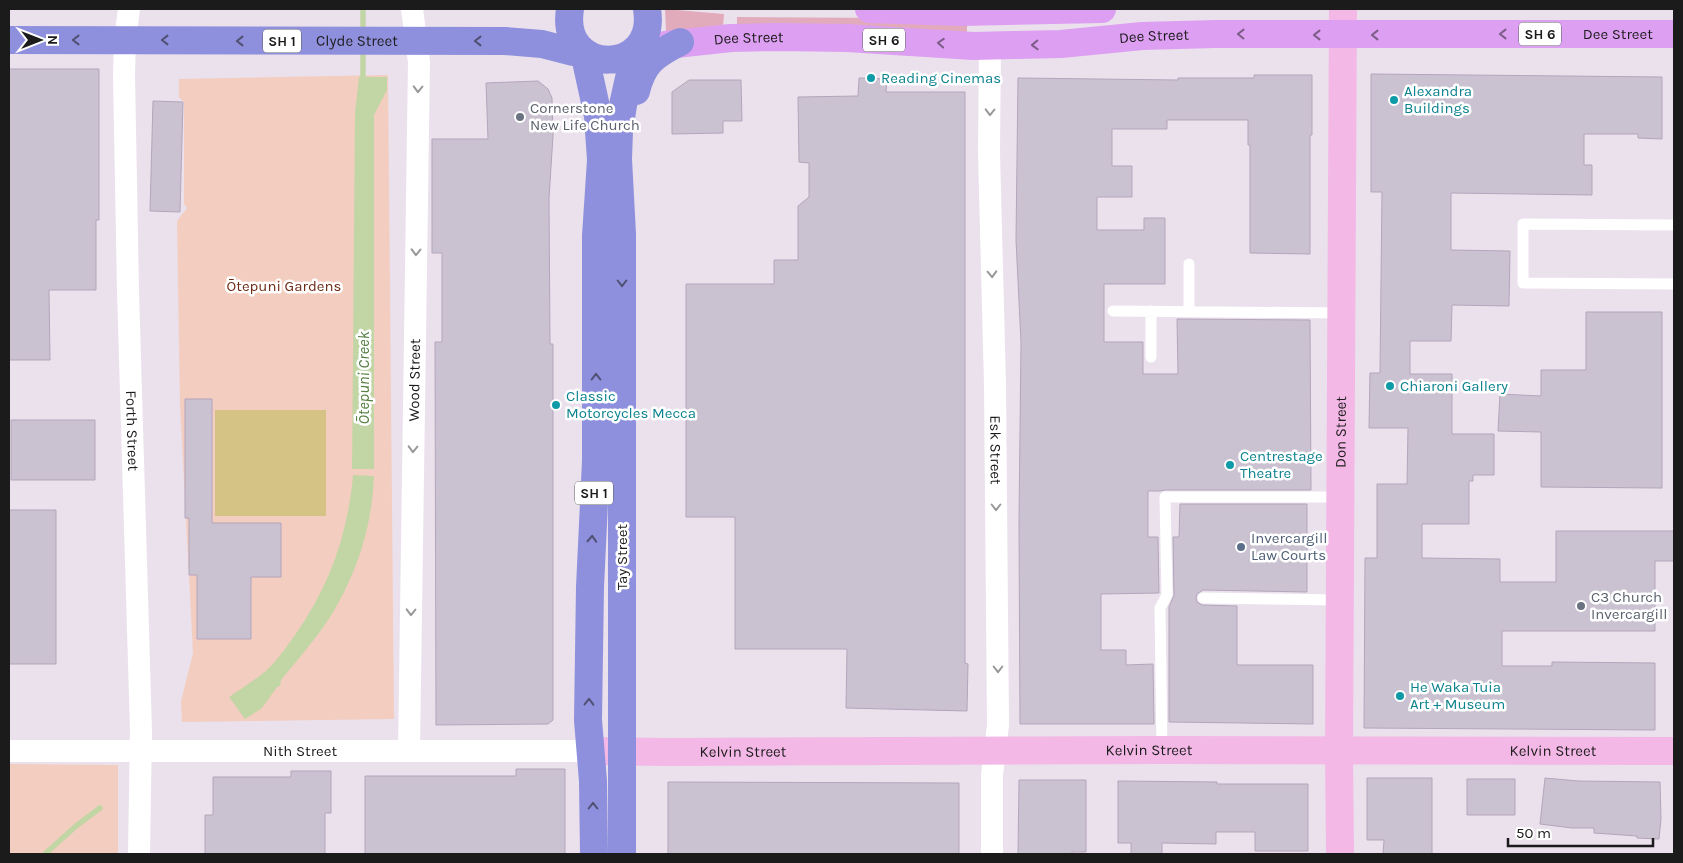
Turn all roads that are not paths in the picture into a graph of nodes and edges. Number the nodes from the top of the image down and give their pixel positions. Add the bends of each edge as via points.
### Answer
1 (129, 9) edge
2 (412, 9) edge
3 (570, 9) edge
4 (647, 9) edge
5 (869, 9) edge
6 (1102, 9) edge
7 (1343, 22) edge
8 (1674, 34) edge
9 (9, 40) edge
10 (125, 40) junction
11 (416, 41) junction
12 (680, 42) junction
13 (527, 43) junction
14 (990, 46) junction
15 (635, 51) junction
16 (584, 52) junction
17 (1674, 226) edge
18 (609, 235) junction
19 (1189, 264) dead end
20 (1674, 284) edge
21 (1113, 311) dead end
22 (1151, 311) junction
23 (1189, 312) junction
24 (1342, 313) junction
25 (1151, 357) dead end
26 (1341, 497) junction
27 (1203, 598) dead end
28 (1340, 600) junction
29 (591, 750) junction
30 (622, 750) junction
31 (995, 750) junction
32 (1162, 750) junction
33 (1339, 750) junction
34 (9, 751) edge
35 (141, 751) junction
36 (1674, 751) edge
37 (409, 752) junction
38 (139, 854) edge
39 (594, 854) edge
40 (622, 854) edge
41 (992, 854) edge
42 (1340, 854) edge

1 - 10 street, Forth Street
2 - 11 street, Wood Street
3 - 16 highway, SH 1 via 570,32
4 - 15 highway, SH 1 via 648,31
5 - 6 main road, SH 6 via 962,12
8 -> 7 main road, Dee Street / SH 6
7 -> 14 main road, Dee Street / SH 6 via 1061,44
7 - 24 street, Don Street
10 -> 9 highway, Clyde Street / SH 1
11 -> 10 highway, Clyde Street / SH 1
10 - 35 street, Forth Street
13 -> 11 highway, Clyde Street / SH 1
11 -> 37 street, Wood Street via 419,62
14 -> 12 main road, Dee Street / SH 6 via 818,37
12 - 15 main road, Dee Street / SH 6
12 - 18 highway via 650,61 638,84
13 - 16 highway, Clyde Street / SH 1
13 - 18 highway via 543,46 562,56 578,79
14 -> 31 street, Esk Street via 998,696
15 - 16 highway, SH 1 via 621,59 605,60
15 - 18 highway, Tay Street / SH 1 via 623,105
16 - 18 highway, Tay Street / SH 1 via 598,116
17 - 20 lane via 1523,224 1523,282
29 -> 18 highway, Tay Street / SH 1 via 588,720 590,587
18 -> 30 highway, Tay Street / SH 1
19 - 23 lane
21 - 22 lane
22 - 23 lane
22 - 25 lane
23 - 24 lane
24 - 26 street, Don Street
26 - 28 street, Don Street
26 - 32 lane via 1165,497 1167,595 1160,608
27 - 28 lane
28 - 33 street, Don Street
29 - 30 street, Kelvin Street
29 - 37 street, Nith Street
39 -> 29 highway, Tay Street / SH 1
30 - 31 street, Kelvin Street
30 - 40 highway, Tay Street / SH 1
31 - 32 street, Kelvin Street
31 - 41 street, Esk Street
32 - 33 street, Kelvin Street
33 - 36 street, Kelvin Street
33 - 42 street, Don Street
34 - 35 street, Nith Street
35 - 37 street, Nith Street
35 - 38 street, Forth Street

